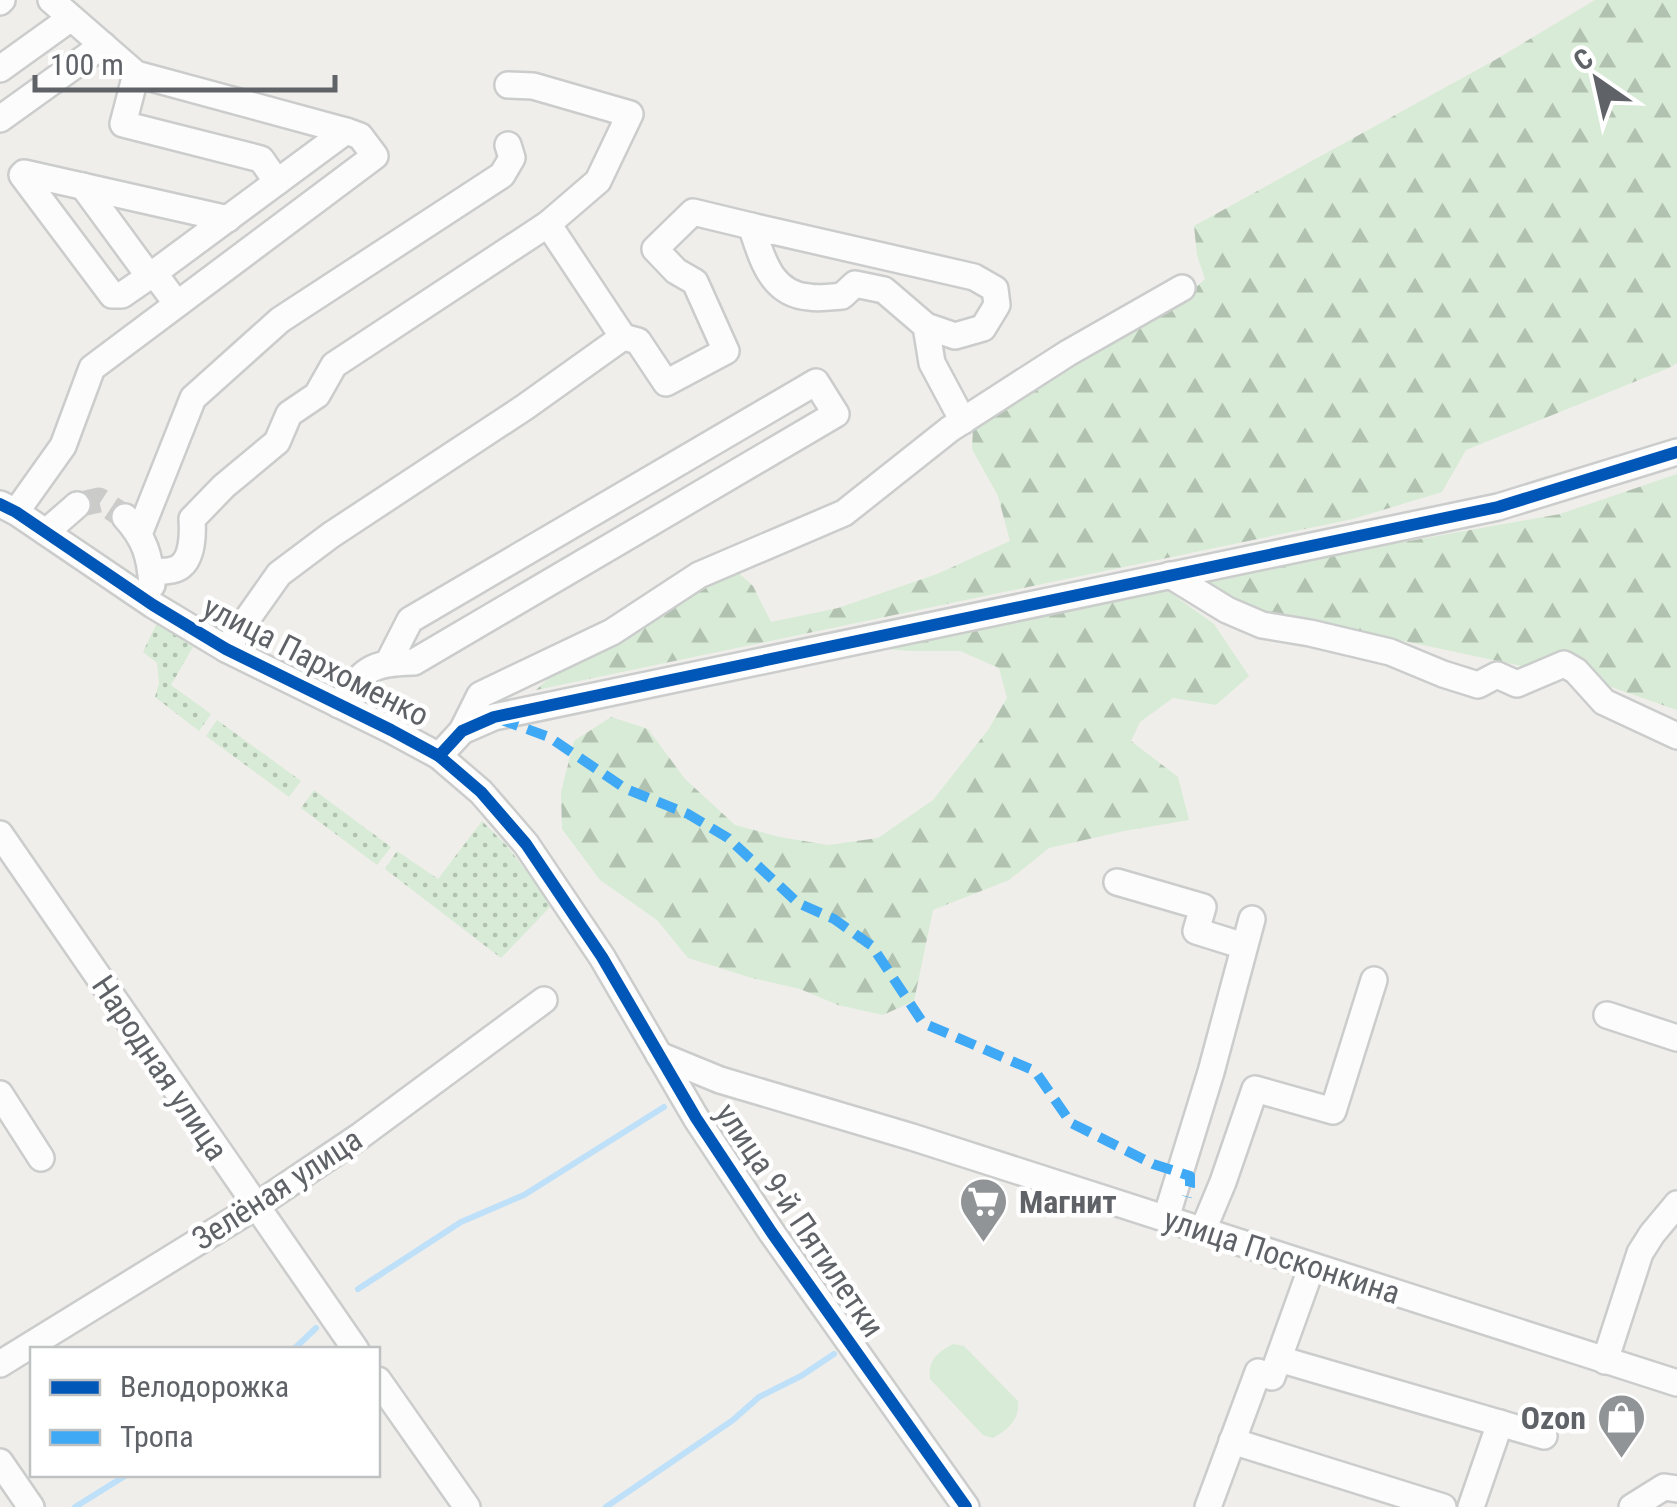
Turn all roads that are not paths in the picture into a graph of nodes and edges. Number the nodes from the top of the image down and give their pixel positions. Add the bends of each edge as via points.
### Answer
1 (51, 0) edge
2 (72, 18) junction
3 (103, 45) junction
4 (0, 69) edge
5 (136, 74) junction
6 (508, 86) dead end
7 (0, 118) edge
8 (346, 131) junction
9 (508, 145) dead end
10 (277, 182) junction
11 (83, 186) junction
12 (228, 219) junction
13 (548, 224) junction
14 (750, 226) junction
15 (152, 275) junction
16 (1182, 288) dead end
17 (176, 304) junction
18 (926, 326) junction
19 (624, 337) junction
20 (964, 420) junction
21 (1677, 452) edge
22 (77, 505) dead end
23 (8, 508) edge
24 (46, 532) junction
25 (152, 572) junction
26 (1170, 575) junction
27 (153, 605) junction
28 (226, 649) junction
29 (388, 662) junction
30 (339, 705) junction
31 (462, 730) junction
32 (1677, 736) edge
33 (439, 756) junction
34 (0, 834) edge
35 (1117, 882) dead end
36 (1252, 919) dead end
37 (1244, 946) junction
38 (602, 957) joint
39 (1374, 980) dead end
40 (544, 1000) dead end
41 (1606, 1015) dead end
42 (1677, 1038) edge
43 (658, 1055) junction
44 (0, 1094) edge
45 (41, 1158) dead end
46 (1677, 1204) edge
47 (256, 1206) junction
48 (1166, 1218) junction
49 (1203, 1230) junction
50 (1312, 1266) junction
51 (354, 1347) edge
52 (1279, 1359) junction
53 (1605, 1361) junction
54 (0, 1364) edge
55 (1677, 1382) edge
56 (380, 1383) edge
57 (1500, 1423) junction
58 (1544, 1436) dead end
59 (1232, 1441) junction
60 (0, 1462) edge
61 (1677, 1489) edge
62 (31, 1507) edge
63 (467, 1507) edge
64 (966, 1507) edge
65 (1208, 1507) edge
66 (1443, 1507) edge
67 (1471, 1507) edge
68 (1632, 1507) edge

1 - 2 street
2 - 3 street
2 - 4 street
3 - 5 street
3 - 7 street
5 - 8 street
5 - 10 street via 123,124 261,159
6 - 13 street via 533,86 630,114 598,181
8 - 10 street
8 - 17 street via 360,136 375,156
9 - 25 street via 512,158 502,175 280,320 193,398 132,526
10 - 12 street
11 - 12 street
11 - 15 street
11 - 15 street via 22,175 112,295
12 - 15 street
13 - 19 street
13 - 25 street via 334,365 317,395 288,414 277,442 192,519 186,562
14 - 18 street via 778,285 805,298 842,296 854,284 884,290
14 - 18 street via 974,277 995,289 996,305 983,328 954,336
14 - 19 street via 693,212 655,248 695,282 726,351 666,383 638,341
15 - 17 street
16 - 20 street
17 - 23 street via 92,368 64,446
18 - 20 street via 932,363
19 - 28 street via 279,574
20 - 31 street via 844,513 698,574 612,632 480,695
21 - 26 street via 1498,507
22 - 24 street
23 - 24 street, улица Пархоменко
24 - 27 street, улица Пархоменко
25 - 27 street
26 - 31 street via 494,717
26 - 32 street via 1262,625 1390,652 1478,685 1497,675 1517,684 1564,664 1604,702
27 - 28 street, улица Пархоменко
28 - 30 street, улица Пархоменко
29 - 29 street via 414,662 836,414 816,382 410,620
29 - 30 street via 360,674
30 - 33 street, улица Пархоменко
31 - 33 street
33 - 38 street, улица Пархоменко via 507,819
34 - 47 street, Народная улица
35 - 37 street via 1203,908 1196,931
36 - 37 street
37 - 48 street
38 - 43 street, улица 9-й Пятилетки
39 - 49 street via 1333,1111 1256,1089
40 - 47 street, Зелёная улица
41 - 42 street
43 - 48 street, улица Посконкина
43 - 64 street, улица 9-й Пятилетки via 772,1233
44 - 45 street
46 - 53 street via 1640,1253
47 - 51 street, Народная улица
47 - 54 street, Зелёная улица
48 - 49 street, улица Посконкина
49 - 50 street, улица Посконкина
50 - 52 street
50 - 53 street, улица Посконкина
52 - 57 street
52 - 59 street via 1272,1378 1258,1372
53 - 55 street, улица Посконкина
56 - 63 street
57 - 58 street
57 - 67 street
59 - 65 street
59 - 66 street
60 - 62 street
61 - 68 street via 1664,1487

